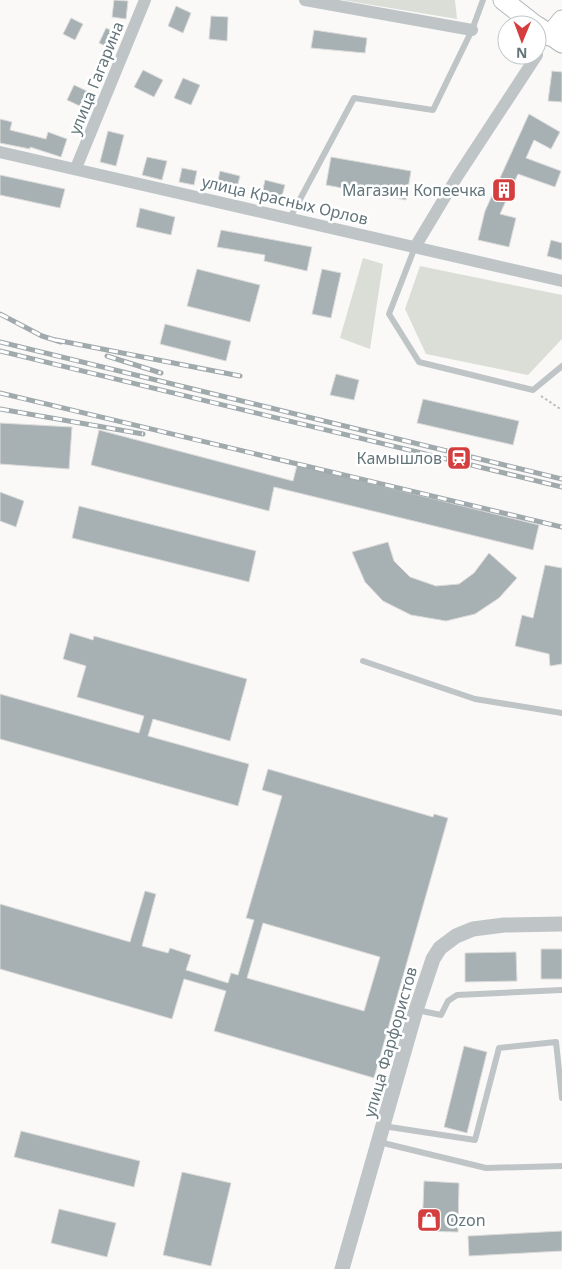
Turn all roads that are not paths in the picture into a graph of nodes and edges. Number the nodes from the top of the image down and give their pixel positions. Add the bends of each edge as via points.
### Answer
1 (145, 0) edge
2 (305, 0) edge
3 (483, 0) edge
4 (503, 0) edge
5 (523, 15) edge
6 (562, 20) edge
7 (472, 30) junction
8 (547, 31) edge
9 (530, 65) edge
10 (0, 152) edge
11 (76, 168) junction
12 (290, 218) junction
13 (416, 247) junction
14 (562, 281) edge
15 (562, 366) edge
16 (363, 661) dead end
17 (562, 713) edge
18 (562, 924) edge
19 (562, 990) edge
20 (416, 1010) junction
21 (562, 1098) edge
22 (383, 1126) junction
23 (379, 1142) junction
24 (562, 1166) edge
25 (342, 1269) edge

1 - 11 street, улица Гагарина
2 - 7 street
3 - 7 lane
4 - 5 main road
6 - 8 main road
7 - 12 lane via 434,110 354,98
9 - 13 street via 457,177
10 - 11 street, улица Красных Орлов
11 - 12 street, улица Красных Орлов
12 - 13 street, улица Красных Орлов
13 - 14 street, улица Красных Орлов
13 - 15 lane via 389,314 418,362 533,390
16 - 17 lane via 475,699
18 - 20 street, улица Фарфористов via 504,925 456,936 440,948 434,959
19 - 20 lane via 456,995 448,1001 441,1015
20 - 22 street, улица Фарфористов
21 - 22 lane via 556,1042 500,1048 475,1140
22 - 23 street, улица Фарфористов
23 - 24 lane via 486,1168
23 - 25 street, улица Фарфористов

